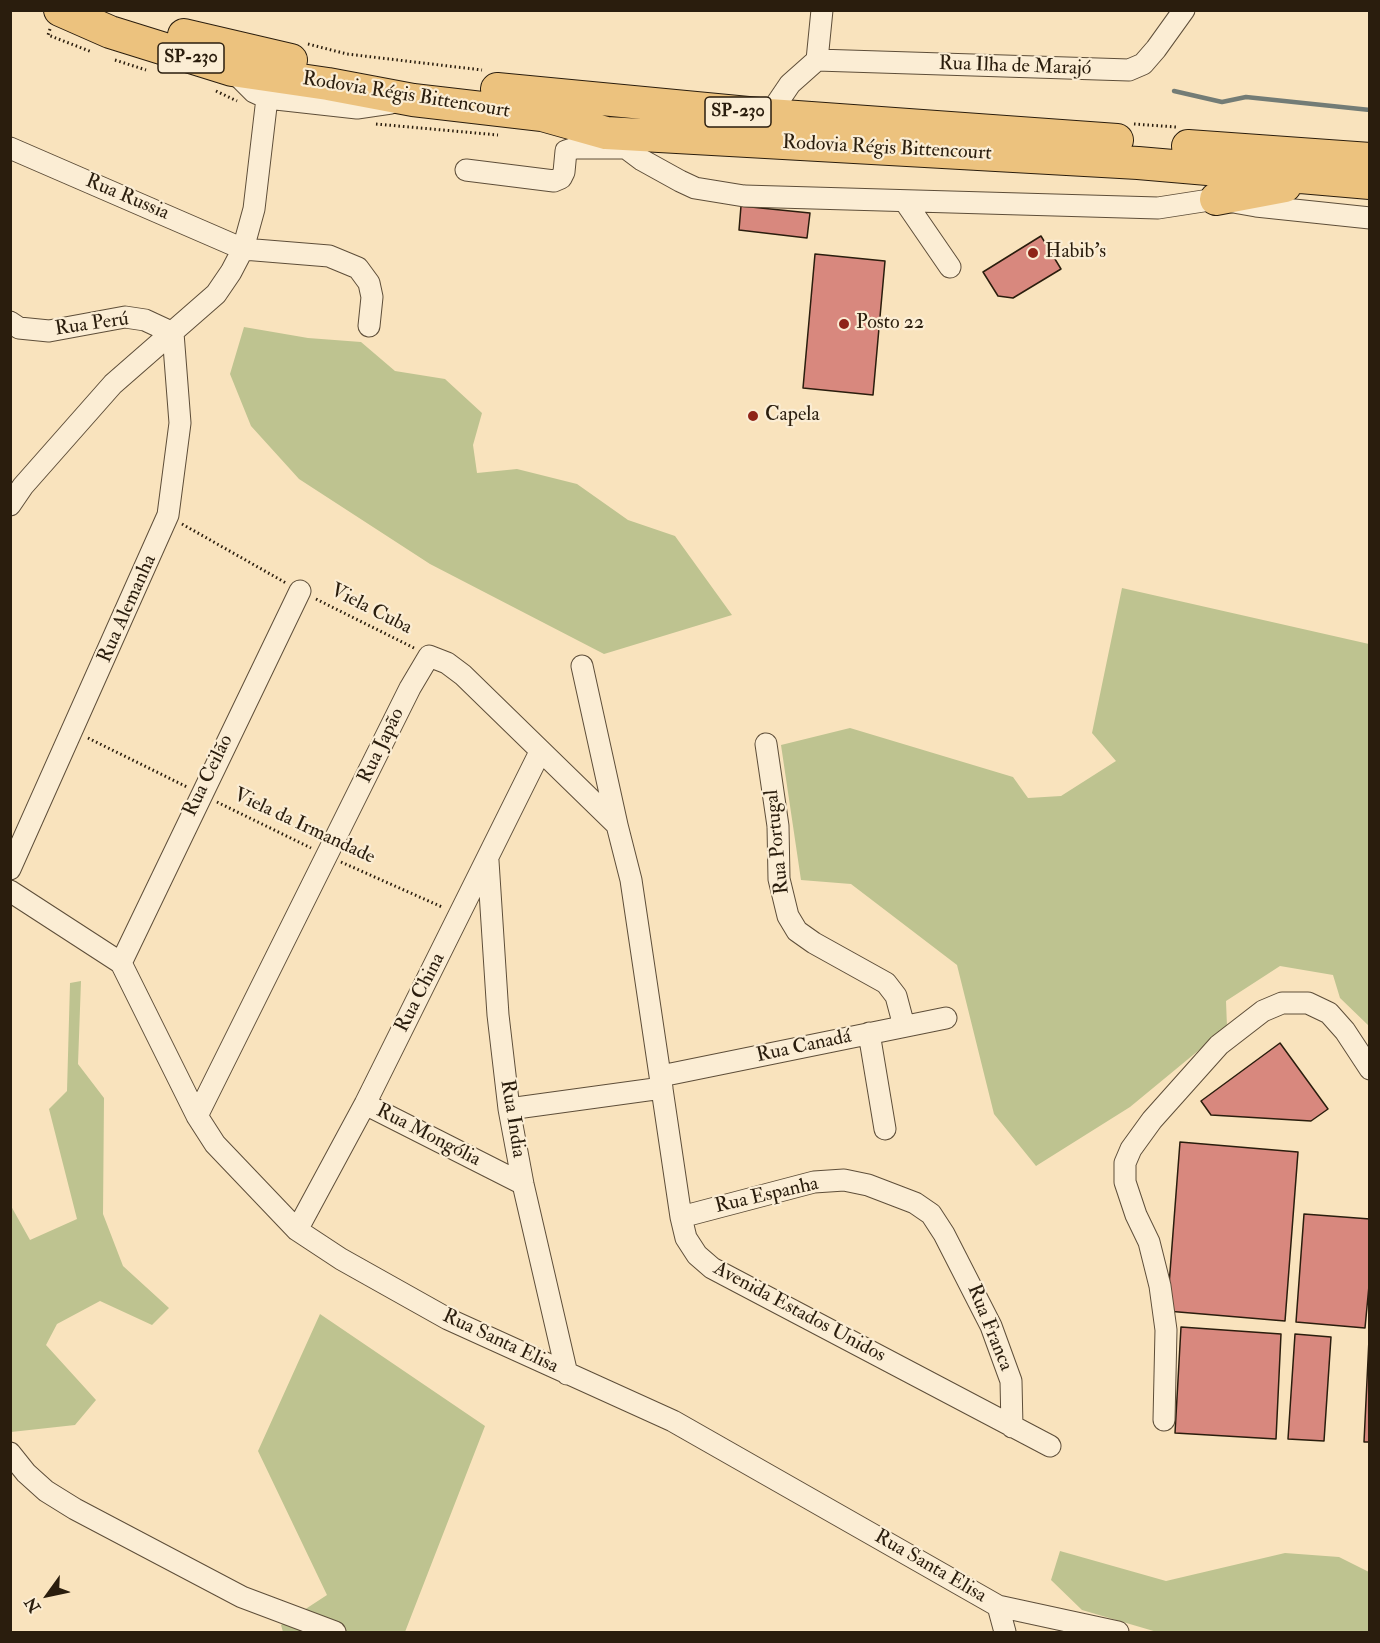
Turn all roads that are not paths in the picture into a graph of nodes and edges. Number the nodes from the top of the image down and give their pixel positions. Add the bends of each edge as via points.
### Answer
1 (60, 10) edge
2 (115, 10) edge
3 (822, 10) edge
4 (1184, 10) edge
5 (818, 60) junction
6 (232, 70) junction
7 (267, 98) junction
8 (413, 100) junction
9 (769, 115) junction
10 (616, 140) junction
11 (10, 148) edge
12 (1370, 159) edge
13 (466, 170) dead end
14 (1317, 178) junction
15 (1370, 183) edge
16 (1216, 199) junction
17 (906, 202) junction
18 (1370, 218) edge
19 (243, 249) junction
20 (950, 267) dead end
21 (10, 322) edge
22 (369, 326) dead end
23 (173, 333) junction
24 (10, 505) edge
25 (300, 591) road end
26 (582, 666) dead end
27 (766, 744) dead end
28 (540, 752) junction
29 (617, 825) junction
30 (488, 860) junction
31 (10, 868) edge
32 (10, 891) edge
33 (121, 963) junction
34 (946, 1018) dead end
35 (904, 1026) junction
36 (869, 1033) junction
37 (1370, 1069) edge
38 (662, 1082) junction
39 (365, 1104) junction
40 (509, 1109) junction
41 (197, 1116) junction
42 (885, 1129) dead end
43 (523, 1184) junction
44 (681, 1216) junction
45 (297, 1230) junction
46 (944, 1234) joint
47 (567, 1374) junction
48 (1164, 1420) dead end
49 (1011, 1427) junction
50 (1050, 1446) dead end
51 (10, 1453) edge
52 (998, 1606) junction
53 (335, 1632) edge
54 (1005, 1632) edge
55 (1118, 1632) edge

1 - 6 highway, Rodovia Régis Bittencourt / SP-230 via 111,32
2 - 9 highway, Rodovia Régis Bittencourt / SP-230 via 192,38 368,77
3 - 5 street
4 - 5 street, Rua Ilha de Marajó via 1143,64 1129,70
5 - 9 street via 790,84
6 - 7 street via 254,92
6 - 8 highway, Rodovia Régis Bittencourt / SP-230
7 - 8 street via 357,108
7 - 19 street via 255,198
8 - 10 highway, Rodovia Régis Bittencourt / SP-230 via 542,116
9 - 12 highway, Rodovia Régis Bittencourt / SP-230
10 - 13 street via 566,151 564,171 554,181
10 - 14 highway, Rodovia Régis Bittencourt / SP-230 via 1138,163
10 - 17 street via 695,188 744,196
11 - 19 street, Rua Russia
14 - 15 highway, Rodovia Régis Bittencourt / SP-230
14 - 16 highway
16 - 17 street via 1158,208
16 - 18 street
17 - 20 street
19 - 22 street, Rua Russia via 329,256 358,268 372,297
19 - 23 street via 216,294
21 - 23 street, Rua Perú via 19,328 49,332 125,317 145,320
23 - 24 street via 114,384
23 - 31 street, Rua Alemanha via 180,423 168,515
25 - 33 street, Rua Ceilão
26 - 29 street
27 - 35 street, Rua Portugal via 778,826 779,879 788,916 797,931 814,943 886,983 896,996
28 - 29 street
28 - 30 street, Rua China
28 - 41 street, Rua Japão via 463,675 429,656
29 - 38 street, Avenida Estados Unidos via 631,880
30 - 39 street, Rua China
30 - 40 street, Rua India via 498,1015
32 - 33 street
33 - 41 street, Rua Santa Elisa
34 - 35 street, Rua Canadá
35 - 36 street, Rua Canadá
36 - 38 street, Rua Canadá
36 - 42 street
37 - 48 street via 1329,1013 1308,1004 1282,1003 1263,1011 1219,1045 1131,1149 1125,1163 1125,1182 1149,1242 1166,1330
38 - 40 street, Rua Canadá
38 - 44 street, Avenida Estados Unidos
39 - 43 street, Rua Mongólia
39 - 45 street, Rua China
40 - 43 street, Rua India
41 - 45 street, Rua Santa Elisa via 236,1168
43 - 47 street, Rua India
44 - 46 street, Rua Espanha via 814,1182 844,1180 915,1203 931,1214
44 - 49 street, Avenida Estados Unidos via 686,1239 712,1268
45 - 47 street, Rua Santa Elisa via 448,1319
46 - 49 street, Rua Franca via 983,1308 1011,1381
47 - 52 street, Rua Santa Elisa via 673,1421
49 - 50 street, Avenida Estados Unidos
51 - 53 street via 46,1491 102,1525 242,1597
52 - 54 street
52 - 55 street, Rua Santa Elisa

